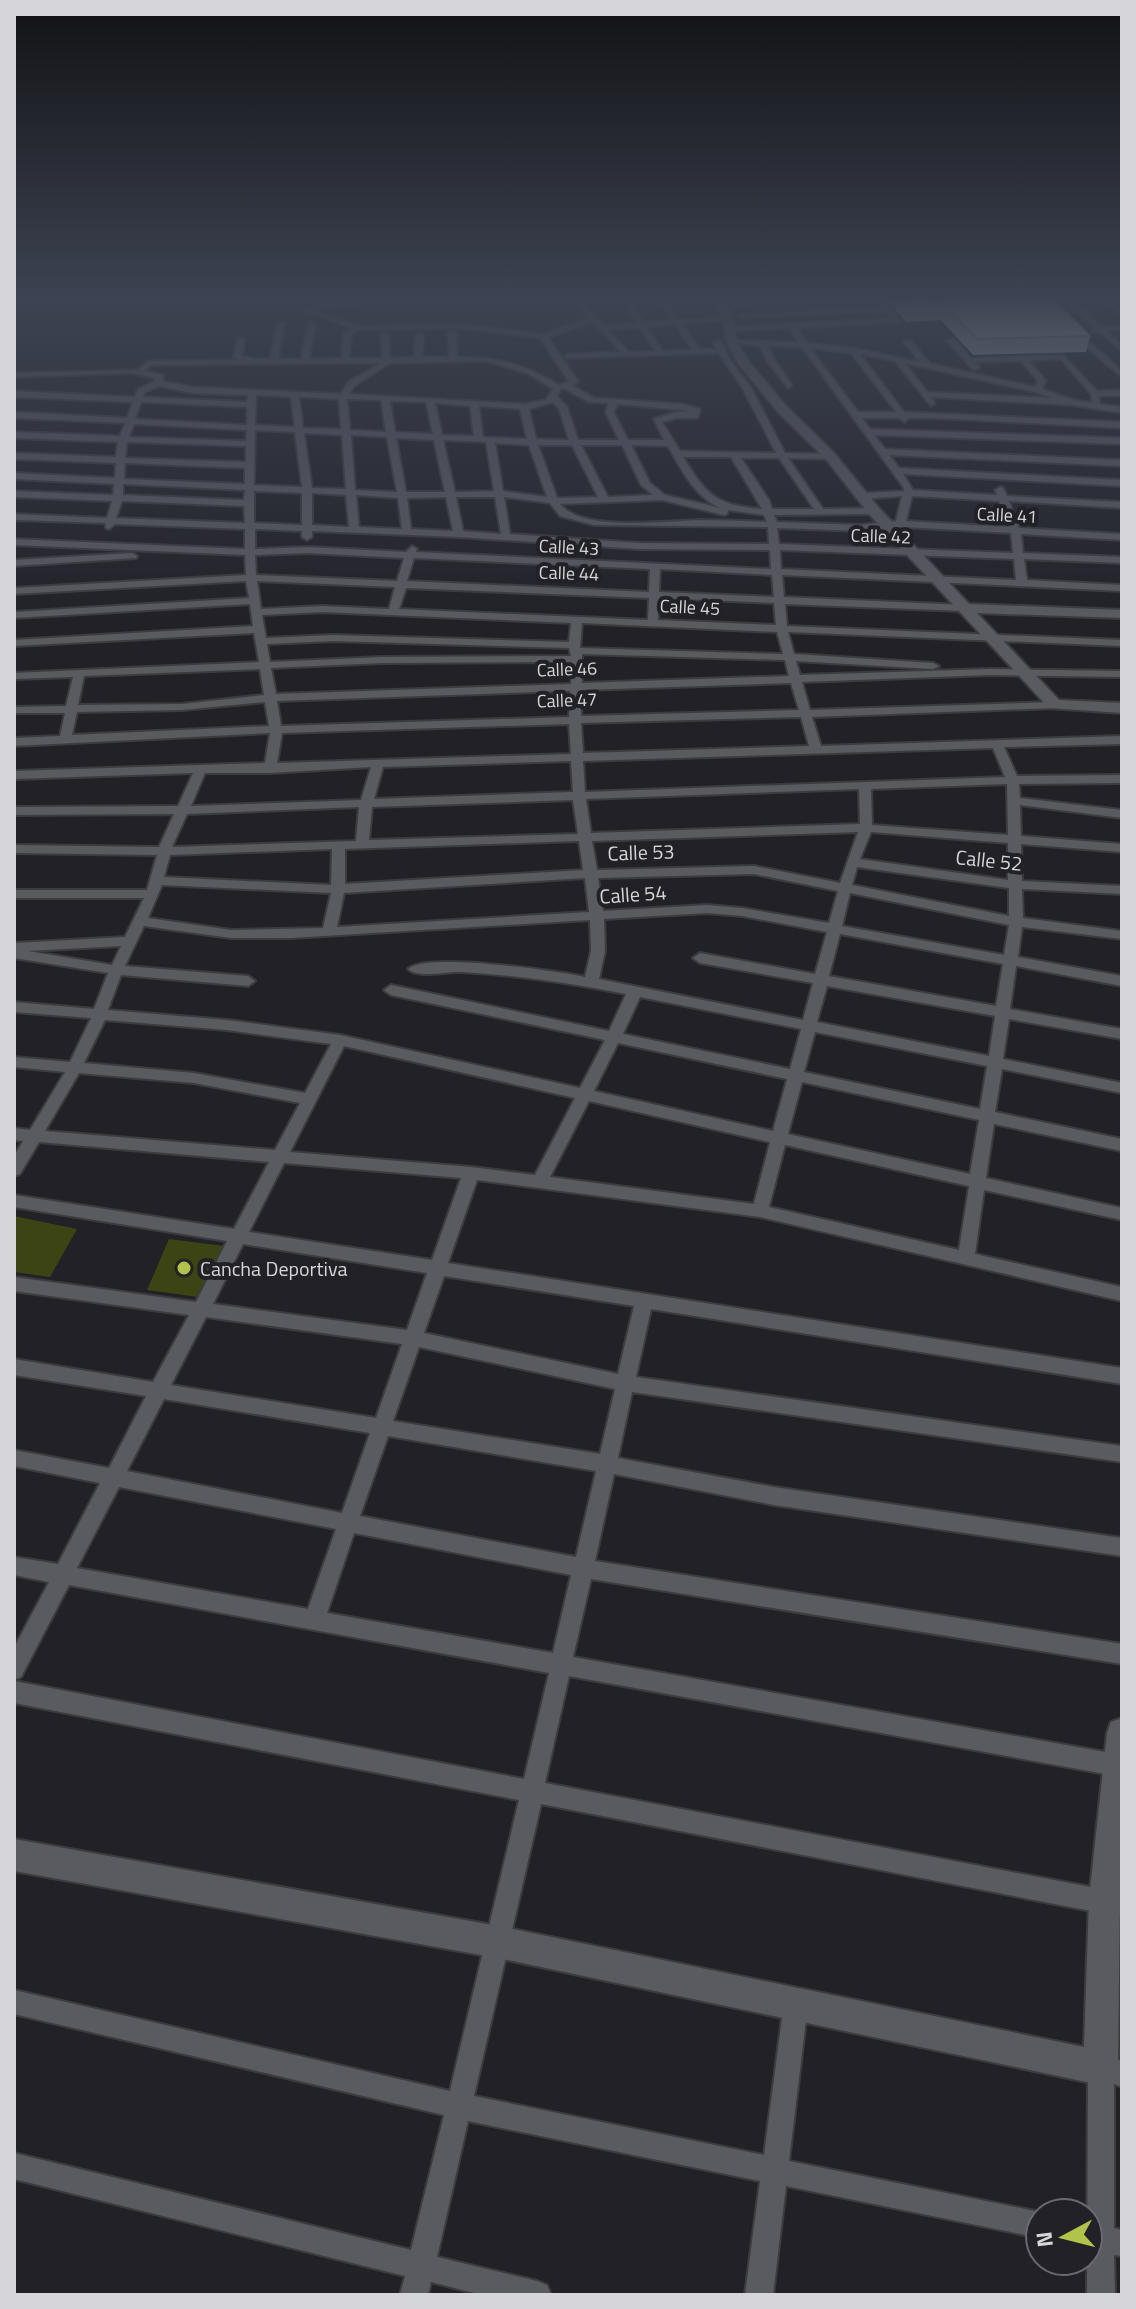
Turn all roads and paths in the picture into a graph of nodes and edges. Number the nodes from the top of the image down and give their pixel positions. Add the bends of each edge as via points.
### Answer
1 (524, 407) edge
2 (135, 408) edge
3 (252, 408) edge
4 (296, 408) edge
5 (344, 408) edge
6 (386, 408) edge
7 (432, 408) edge
8 (475, 408) edge
9 (563, 408) edge
10 (611, 408) edge
11 (685, 408) edge
12 (757, 408) edge
13 (781, 408) edge
14 (851, 408) edge
15 (897, 408) edge
16 (933, 408) edge
17 (856, 415) junction
18 (902, 415) junction
19 (937, 415) junction
20 (15, 416) edge
21 (131, 420) junction
22 (1122, 425) edge
23 (251, 426) junction
24 (298, 428) junction
25 (345, 431) junction
26 (914, 431) junction
27 (869, 432) junction
28 (1122, 432) edge
29 (389, 433) junction
30 (947, 433) junction
31 (14, 435) edge
32 (981, 435) junction
33 (438, 436) junction
34 (479, 439) junction
35 (124, 440) junction
36 (490, 440) junction
37 (1093, 440) junction
38 (1122, 441) edge
39 (530, 442) junction
40 (575, 443) junction
41 (627, 443) junction
42 (671, 443) junction
43 (251, 444) junction
44 (884, 452) junction
45 (679, 454) junction
46 (988, 455) junction
47 (14, 456) edge
48 (735, 456) junction
49 (782, 456) junction
50 (830, 456) junction
51 (120, 461) junction
52 (1122, 463) edge
53 (250, 465) junction
54 (898, 471) junction
55 (994, 475) junction
56 (14, 476) edge
57 (119, 481) junction
58 (1122, 483) edge
59 (250, 487) junction
60 (307, 489) junction
61 (350, 491) junction
62 (909, 493) junction
63 (14, 494) edge
64 (501, 494) junction
65 (404, 495) junction
66 (450, 495) junction
67 (862, 496) junction
68 (662, 497) junction
69 (118, 498) junction
70 (1004, 498) junction
71 (552, 501) junction
72 (605, 501) junction
73 (249, 503) junction
74 (1122, 505) edge
75 (819, 510) junction
76 (874, 511) junction
77 (14, 517) edge
78 (771, 517) junction
79 (113, 520) junction
80 (895, 525) junction
81 (250, 526) junction
82 (1014, 528) junction
83 (1122, 528) edge
84 (306, 529) junction
85 (354, 531) junction
86 (412, 533) junction
87 (459, 534) junction
88 (506, 537) junction
89 (1122, 537) edge
90 (14, 542) edge
91 (98, 545) junction
92 (774, 547) junction
93 (308, 550) junction
94 (215, 551) junction
95 (251, 552) junction
96 (915, 553) junction
97 (410, 556) junction
98 (1017, 557) junction
99 (1122, 560) edge
100 (14, 563) edge
101 (655, 567) junction
102 (775, 573) junction
103 (251, 578) junction
104 (940, 581) junction
105 (404, 584) junction
106 (1022, 585) junction
107 (1122, 588) edge
108 (14, 591) edge
109 (654, 595) junction
110 (779, 600) junction
111 (256, 607) junction
112 (964, 608) junction
113 (393, 612) junction
114 (1122, 614) edge
115 (14, 615) edge
116 (577, 620) junction
117 (653, 624) junction
118 (782, 630) junction
119 (260, 635) junction
120 (995, 639) junction
121 (14, 643) edge
122 (1122, 643) edge
123 (576, 651) junction
124 (789, 659) junction
125 (266, 667) junction
126 (1026, 671) junction
127 (990, 672) junction
128 (79, 674) junction
129 (1122, 674) edge
130 (14, 676) edge
131 (795, 680) junction
132 (576, 687) junction
133 (270, 698) junction
134 (1055, 705) junction
135 (70, 707) junction
136 (1122, 708) edge
137 (14, 710) edge
138 (806, 715) junction
139 (575, 719) junction
140 (276, 732) junction
141 (65, 739) junction
142 (1122, 740) edge
143 (14, 742) edge
144 (997, 744) junction
145 (816, 750) junction
146 (578, 758) junction
147 (378, 765) junction
148 (270, 769) junction
149 (200, 771) junction
150 (14, 775) edge
151 (1122, 779) edge
152 (1013, 780) junction
153 (865, 787) junction
154 (579, 797) junction
155 (1014, 801) junction
156 (366, 804) junction
157 (182, 810) junction
158 (14, 811) edge
159 (1122, 814) edge
160 (866, 828) junction
161 (585, 836) junction
162 (1015, 839) junction
163 (362, 844) junction
164 (339, 845) junction
165 (1122, 848) edge
166 (14, 849) edge
167 (164, 851) junction
168 (852, 862) junction
169 (590, 874) junction
170 (1017, 885) junction
171 (846, 886) junction
172 (154, 888) junction
173 (338, 889) junction
174 (1122, 890) edge
175 (14, 894) edge
176 (597, 917) junction
177 (141, 921) junction
178 (1016, 922) junction
179 (835, 929) junction
180 (329, 932) junction
181 (1122, 935) edge
182 (130, 941) junction
183 (14, 950) edge
184 (700, 958) dead end
185 (1010, 961) junction
186 (415, 969) dead end
187 (116, 970) junction
188 (821, 980) junction
189 (248, 981) dead end
190 (1122, 981) edge
191 (591, 983) junction
192 (391, 990) dead end
193 (635, 991) junction
194 (14, 1007) edge
195 (1002, 1013) junction
196 (99, 1016) junction
197 (809, 1027) junction
198 (1122, 1034) edge
199 (614, 1039) junction
200 (340, 1040) junction
201 (14, 1062) edge
202 (995, 1063) junction
203 (74, 1069) junction
204 (796, 1076) junction
205 (1122, 1088) edge
206 (582, 1094) junction
207 (310, 1099) junction
208 (987, 1117) junction
209 (14, 1134) edge
210 (36, 1137) junction
211 (779, 1137) junction
212 (1122, 1145) edge
213 (280, 1157) junction
214 (14, 1170) edge
215 (471, 1173) junction
216 (977, 1181) junction
217 (540, 1182) junction
218 (14, 1201) edge
219 (760, 1211) junction
220 (1122, 1214) edge
221 (239, 1237) junction
222 (966, 1258) junction
223 (437, 1268) junction
224 (14, 1284) edge
225 (1122, 1294) edge
226 (644, 1301) junction
227 (201, 1309) junction
228 (412, 1338) junction
229 (14, 1367) edge
230 (1122, 1376) edge
231 (625, 1383) junction
232 (159, 1391) junction
233 (381, 1427) junction
234 (1122, 1454) edge
235 (14, 1458) edge
236 (606, 1464) junction
237 (114, 1477) junction
238 (348, 1523) junction
239 (1122, 1547) edge
240 (14, 1566) edge
241 (582, 1568) junction
242 (64, 1575) junction
243 (314, 1620) junction
244 (1122, 1654) edge
245 (559, 1663) junction
246 (14, 1670) edge
247 (14, 1692) edge
248 (1120, 1754) edge
249 (532, 1790) junction
250 (14, 1855) edge
251 (1113, 1902) edge
252 (498, 1942) junction
253 (14, 2002) edge
254 (796, 2003) junction
255 (1112, 2071) edge
256 (459, 2106) junction
257 (14, 2166) edge
258 (775, 2169) junction
259 (1104, 2219) edge
260 (1024, 2222) edge
261 (421, 2267) junction
262 (414, 2295) edge
263 (537, 2295) edge
264 (759, 2295) edge

1 - 39 street
2 - 21 street
3 - 23 street
4 - 24 street
5 - 25 street
6 - 29 street
7 - 33 street
8 - 34 street
9 - 40 street
10 - 41 street
11 - 42 street via 697,411 695,416 658,419
12 - 49 street
13 - 50 street
14 - 17 street
15 - 18 street
16 - 19 street
17 - 18 street
17 - 27 street
18 - 19 street
18 - 26 street
19 - 22 street
19 - 30 street
20 - 21 street
21 - 23 street
21 - 35 street
23 - 24 street
23 - 43 street
24 - 25 street
24 - 60 street
25 - 29 street
25 - 61 street
26 - 27 street
26 - 30 street
27 - 44 street
28 - 37 street
29 - 33 street
29 - 65 street
30 - 32 street
31 - 35 street
32 - 37 street
32 - 46 street
33 - 34 street
33 - 66 street
34 - 36 street
35 - 43 street
35 - 51 street
36 - 39 street
36 - 64 street
37 - 38 street
39 - 40 street
39 - 71 street
40 - 41 street
40 - 72 street
41 - 42 street
41 - 68 street via 636,471
42 - 45 street
43 - 53 street
44 - 46 street
44 - 54 street
45 - 48 street
45 - 78 street via 719,505
46 - 52 street
46 - 55 street
47 - 51 street
48 - 49 street
48 - 78 street
49 - 50 street
49 - 75 street
50 - 67 street
51 - 53 street
51 - 57 street
53 - 59 street
54 - 55 street
54 - 62 street
55 - 58 street
55 - 70 street
56 - 57 street
57 - 59 street
57 - 69 street
59 - 60 street
59 - 73 street
60 - 61 street
60 - 84 street
61 - 65 street
61 - 85 street
62 - 67 street
62 - 70 street
62 - 80 street
63 - 69 street
64 - 66 street
64 - 71 street
64 - 88 street
65 - 66 street
65 - 86 street
66 - 87 street
67 - 76 street
68 - 72 street
68 - 78 street
69 - 73 street
69 - 79 street
70 - 74 street
70 - 82 street
71 - 72 street
71 - 78 street via 572,517 622,524
73 - 81 street
75 - 76 street
75 - 78 street
76 - 80 street
77 - 79 street, Calle 42
78 - 80 street, Calle 41 via 858,528
78 - 92 street
79 - 81 street, Calle 42
79 - 91 street
80 - 82 street, Calle 41
80 - 96 street
81 - 84 street, Calle 42
81 - 95 street
82 - 83 street
82 - 89 street, Calle 41
82 - 98 street
84 - 85 street, Calle 42
84 - 93 street
85 - 86 street, Calle 42
86 - 87 street, Calle 42
86 - 97 street
87 - 88 street, Calle 42
88 - 92 street, Calle 42 via 639,546
90 - 91 street, Calle 43
91 - 94 street, Calle 43
92 - 96 street, Calle 42
92 - 102 street
93 - 95 street, Calle 43
93 - 97 street, Calle 43
94 - 95 street, Calle 43
94 - 100 street
95 - 103 street
96 - 98 street, Calle 42
96 - 104 street
97 - 101 street, Calle 43
97 - 105 street
98 - 99 street, Calle 42
98 - 106 street
101 - 102 street, Calle 43
101 - 109 street
102 - 104 street, Calle 43
102 - 110 street
103 - 105 street, Calle 44
103 - 108 street, Calle 44
103 - 111 street
104 - 106 street, Calle 43
104 - 112 street
105 - 109 street, Calle 44
105 - 113 street
106 - 107 street, Calle 43
109 - 110 street, Calle 44
109 - 117 street
110 - 112 street, Calle 44
110 - 118 street
111 - 113 street, Calle 45
111 - 115 street, Calle 45
111 - 119 street
112 - 114 street, Calle 44
112 - 120 street
113 - 116 street, Calle 45
116 - 117 street, Calle 45
116 - 123 street
117 - 118 street, Calle 45
118 - 120 street, Calle 45
118 - 124 street
119 - 121 street
119 - 123 street
119 - 125 street
120 - 122 street, Calle 45
120 - 126 street
123 - 124 street
123 - 125 street
123 - 132 street
124 - 127 street
124 - 131 street
125 - 128 street
125 - 133 street
126 - 127 street, Calle 46
126 - 129 street, Calle 46
126 - 134 street
127 - 131 street, Calle 46
128 - 130 street
128 - 135 street
131 - 132 street, Calle 46
131 - 138 street
132 - 133 street, Calle 46
132 - 139 street
133 - 135 street, Calle 46 via 182,707
133 - 140 street
134 - 136 street, Calle 47
134 - 138 street, Calle 47
135 - 137 street, Calle 46
135 - 141 street
138 - 139 street, Calle 47
138 - 145 street
139 - 140 street, Calle 47
139 - 146 street
140 - 141 street, Calle 47
140 - 148 street
141 - 143 street, Calle 47
142 - 144 street
144 - 145 street
144 - 152 street
145 - 146 street
146 - 147 street
146 - 154 street
147 - 148 street
147 - 156 street
148 - 149 street
149 - 150 street
149 - 157 street
151 - 152 street
152 - 153 street
152 - 155 street
153 - 154 street
153 - 160 street
154 - 156 street
154 - 161 street
155 - 159 street
155 - 162 street
156 - 157 street
156 - 163 street
157 - 158 street
157 - 167 street
160 - 161 street
160 - 162 street
160 - 168 street
161 - 163 street
161 - 169 street
162 - 165 street
162 - 170 street
163 - 164 street
164 - 167 street
164 - 173 street
166 - 167 street
167 - 172 street
168 - 170 street, Calle 52
168 - 171 street
169 - 171 street, Calle 53 via 754,870
169 - 173 street, Calle 53
169 - 176 street
170 - 174 street, Calle 52
170 - 178 street
171 - 178 street, Calle 53
171 - 179 street
172 - 173 street, Calle 53
172 - 175 street, Calle 53
172 - 177 street
173 - 180 street
176 - 179 street, Calle 54 via 707,909
176 - 180 street, Calle 54
176 - 191 street via 598,951
177 - 180 street, Calle 54 via 231,934
177 - 182 street
178 - 181 street, Calle 53
178 - 185 street
179 - 185 street, Calle 54
179 - 188 street
182 - 183 street
182 - 187 street
183 - 187 street
184 - 188 street
185 - 190 street, Calle 54
185 - 195 street
186 - 191 street via 553,975
187 - 189 street
187 - 196 street
188 - 195 street
188 - 197 street
191 - 193 street
192 - 199 street
193 - 197 street
193 - 199 street
194 - 196 street
195 - 198 street
195 - 202 street
196 - 200 street
196 - 203 street
197 - 202 street
197 - 204 street
199 - 204 street
199 - 206 street
200 - 206 street
200 - 207 street
201 - 203 street
202 - 205 street
202 - 208 street
203 - 207 street via 194,1078
203 - 210 street
204 - 208 street
204 - 211 street
206 - 211 street
206 - 217 street
207 - 213 street
208 - 212 street
208 - 216 street
209 - 210 street
210 - 213 street
210 - 214 street
211 - 216 street
211 - 219 street
213 - 215 street
213 - 221 street
215 - 217 street
215 - 223 street
216 - 220 street
216 - 222 street
217 - 219 street
218 - 221 street
219 - 222 street
221 - 223 street
221 - 227 street
222 - 225 street
223 - 226 street
223 - 228 street
224 - 227 street
226 - 230 street
226 - 231 street
227 - 228 street
227 - 232 street
228 - 231 street
228 - 233 street
229 - 232 street
231 - 234 street
231 - 236 street
232 - 233 street
232 - 237 street
233 - 236 street
233 - 238 street
235 - 237 street
236 - 239 street via 774,1496
236 - 241 street
237 - 238 street
237 - 242 street
238 - 241 street
238 - 243 street
240 - 242 street
241 - 244 street
241 - 245 street
242 - 243 street
242 - 246 street
243 - 245 street
245 - 248 street
245 - 249 street
247 - 249 street
248 - 251 street
249 - 251 street
249 - 252 street
250 - 252 street
251 - 255 street
252 - 254 street
252 - 256 street
253 - 256 street
254 - 255 street
254 - 258 street
255 - 259 street
256 - 258 street
256 - 261 street
257 - 261 street
258 - 260 street
258 - 264 street
261 - 262 street
261 - 263 street

